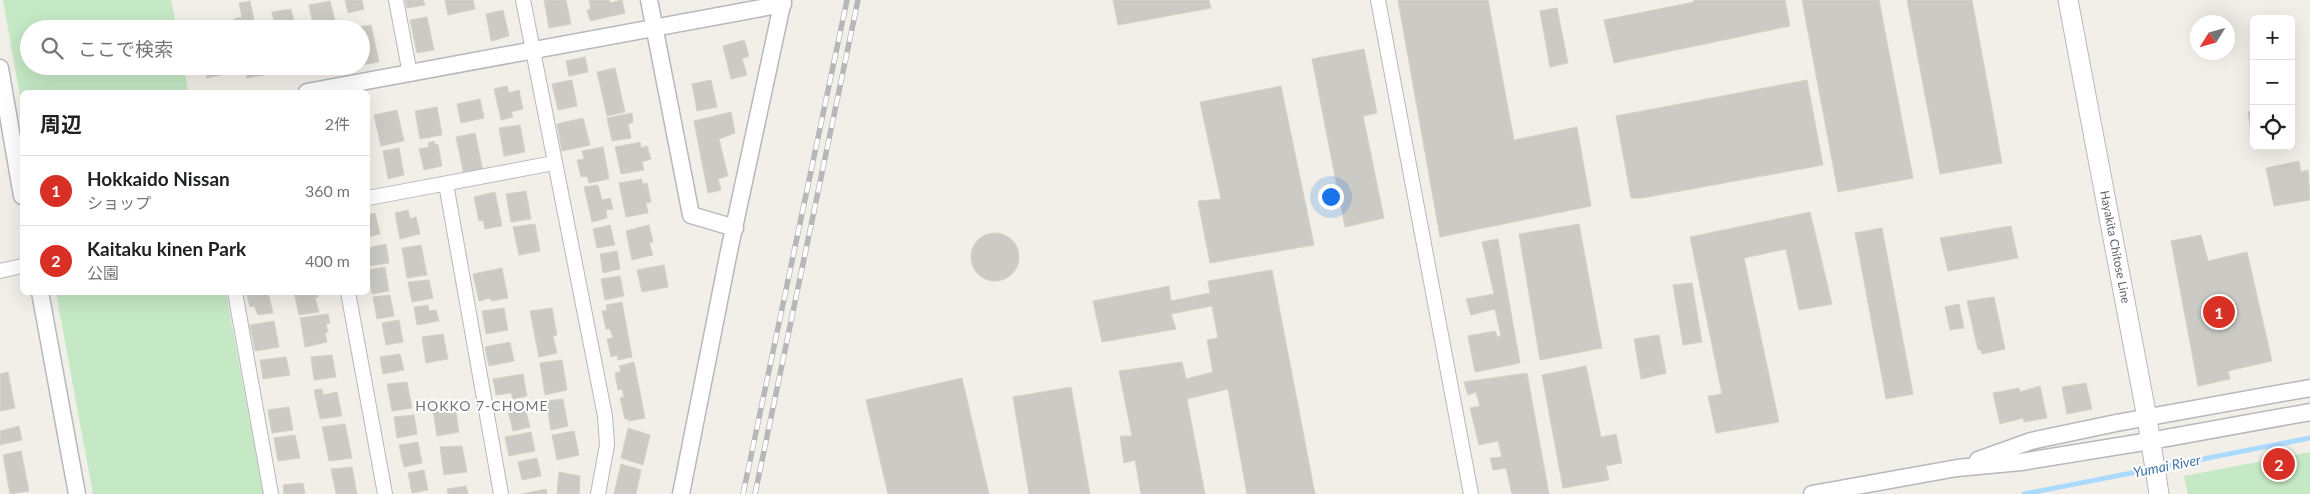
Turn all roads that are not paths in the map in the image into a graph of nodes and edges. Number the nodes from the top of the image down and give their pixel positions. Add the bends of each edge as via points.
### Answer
1 (396, 0) edge
2 (523, 0) edge
3 (649, 0) edge
4 (1378, 0) edge
5 (2068, 0) edge
6 (783, 2) edge
7 (655, 29) junction
8 (532, 51) junction
9 (0, 68) edge
10 (410, 74) junction
11 (318, 90) edge
12 (12, 146) edge
13 (554, 163) junction
14 (446, 184) junction
15 (20, 186) edge
16 (370, 198) edge
17 (735, 228) junction
18 (20, 266) edge
19 (0, 271) edge
20 (41, 295) edge
21 (236, 295) edge
22 (349, 295) edge
23 (2310, 388) edge
24 (2310, 412) edge
25 (2147, 418) junction
26 (2150, 441) junction
27 (1957, 468) junction
28 (2157, 487) edge
29 (77, 494) edge
30 (271, 494) edge
31 (386, 494) edge
32 (502, 494) edge
33 (598, 494) edge
34 (681, 494) edge
35 (1471, 494) edge
36 (1812, 494) edge

1 - 10 street
2 - 8 street
3 - 7 street
4 - 35 street
5 - 25 main road, Hayakita Chitose Line
6 - 7 street
6 - 17 street
7 - 8 street
7 - 17 street via 691,214
8 - 10 street
8 - 13 street
9 - 12 street
10 - 11 street
12 - 15 street
13 - 14 street
13 - 33 street via 605,416 607,445
14 - 16 street
14 - 32 street
17 - 34 street
18 - 19 street
20 - 29 street
21 - 30 street
22 - 31 street
23 - 25 street
24 - 26 street
25 - 26 main road, Hayakita Chitose Line
25 - 27 street via 2031,441
26 - 27 street via 2021,462
26 - 28 main road, Hayakita Chitose Line
27 - 36 street

